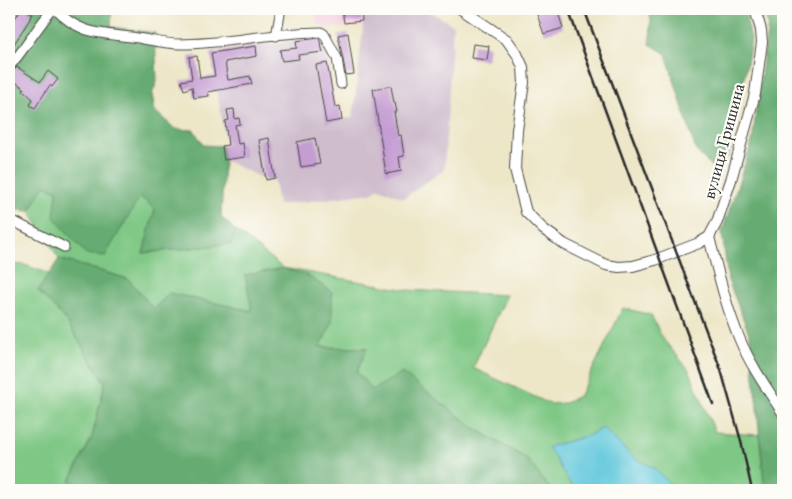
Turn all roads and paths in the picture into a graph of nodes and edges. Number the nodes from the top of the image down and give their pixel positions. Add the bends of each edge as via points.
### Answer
1 (54, 9) edge
2 (282, 9) edge
3 (461, 9) edge
4 (755, 9) edge
5 (276, 36) junction
6 (9, 66) edge
7 (341, 84) dead end
8 (9, 219) edge
9 (709, 237) junction
10 (64, 247) dead end
11 (783, 413) edge

1 - 5 street via 73,25 90,31 166,43 200,44
1 - 6 street
2 - 5 street
3 - 9 street via 507,40 523,67 515,169 526,212 543,229 564,244 606,264 619,266 633,266
4 - 9 street, вулиця Гришина via 762,42 755,94 731,180
5 - 7 street via 324,34 337,58
8 - 10 street
9 - 11 street via 726,304 740,342

